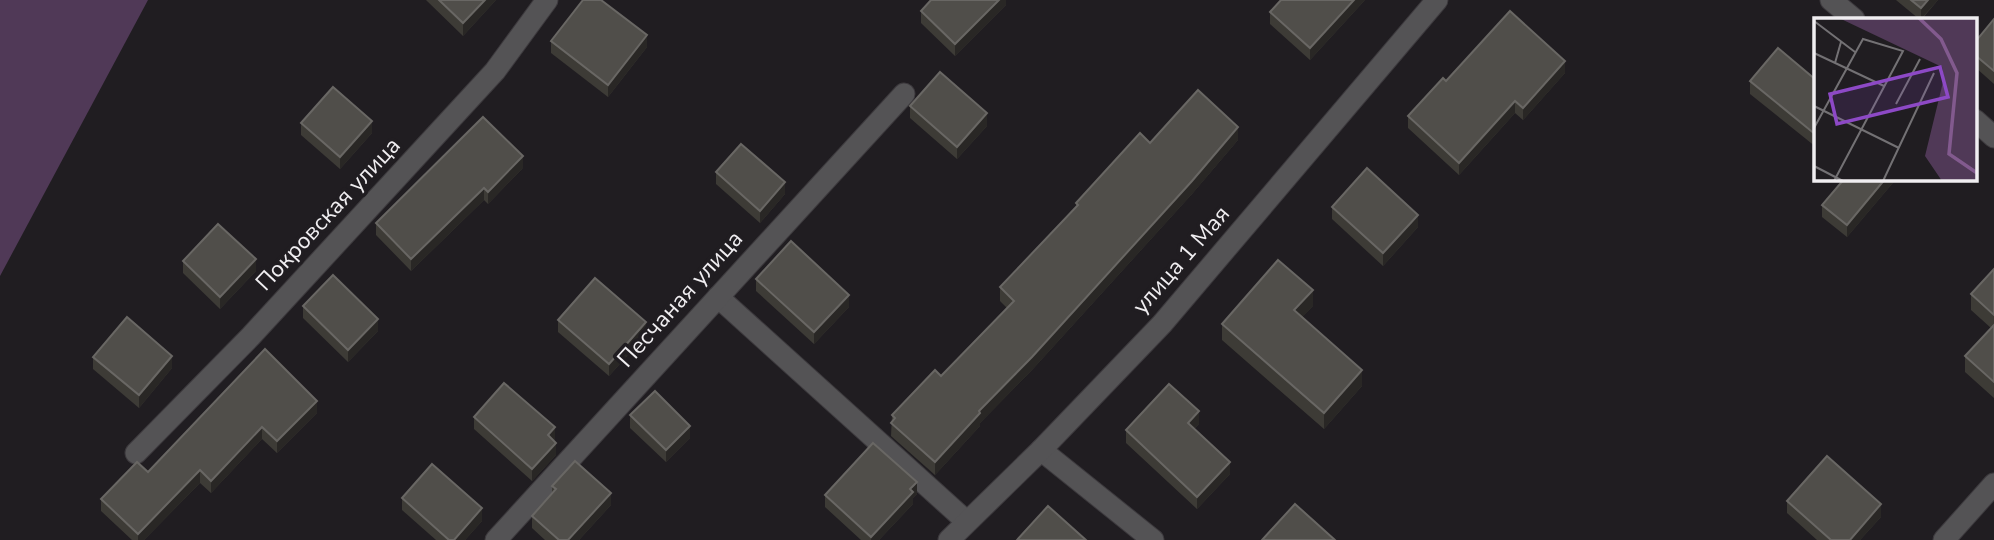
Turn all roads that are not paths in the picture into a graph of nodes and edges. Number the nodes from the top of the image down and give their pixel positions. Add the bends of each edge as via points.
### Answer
1 (547, 0) edge
2 (1437, 0) edge
3 (1831, 0) edge
4 (1853, 18) edge
5 (904, 94) dead end
6 (1976, 122) edge
7 (1994, 137) edge
8 (718, 297) junction
9 (1041, 450) junction
10 (136, 453) dead end
11 (1994, 484) edge
12 (966, 521) junction
13 (496, 540) edge
14 (949, 540) edge
15 (1153, 540) edge
16 (1944, 540) edge

1 - 10 street, Покровская улица via 486,81 251,336
2 - 9 street, улица 1 Мая via 1162,324
3 - 4 street
5 - 8 street, Песчаная улица
6 - 7 street
8 - 12 street
8 - 13 street, Песчаная улица
9 - 12 street, улица 1 Мая
9 - 15 street
11 - 16 street
12 - 14 street, улица 1 Мая

